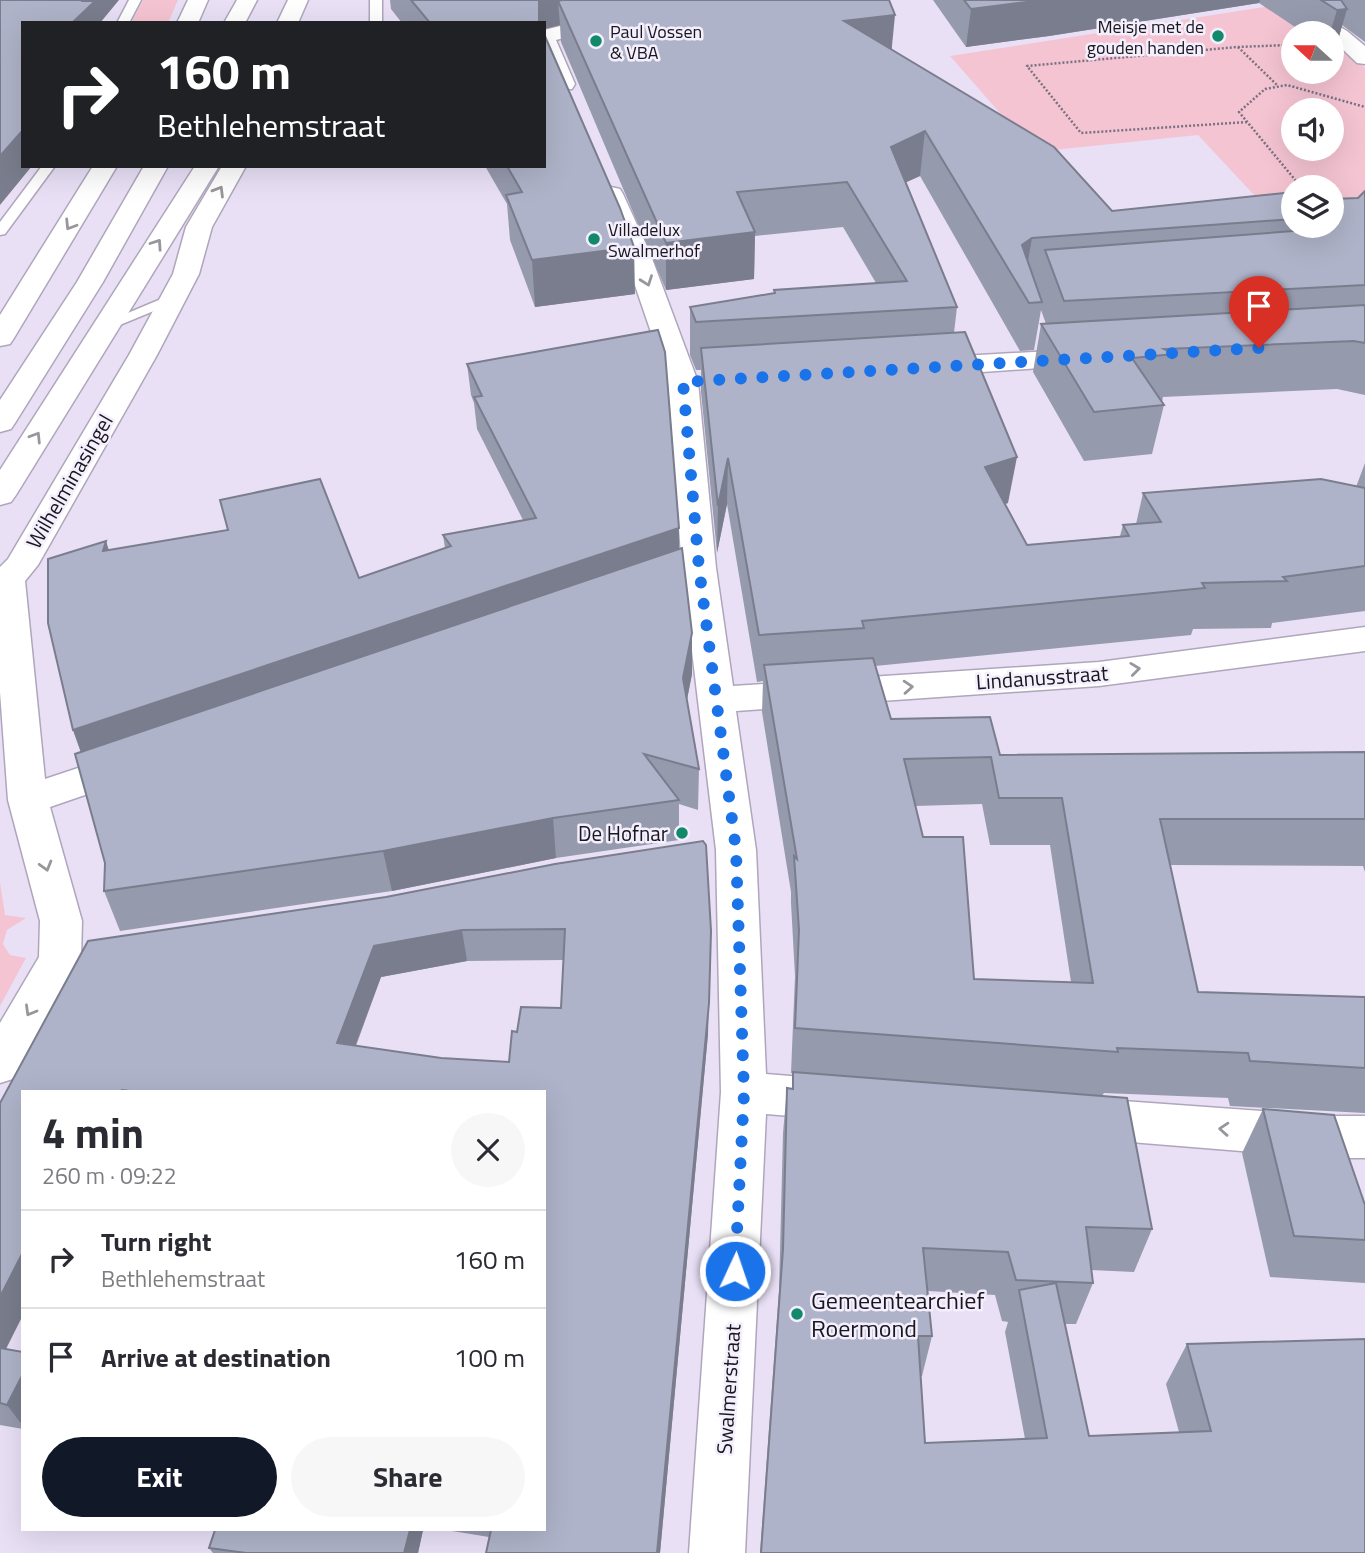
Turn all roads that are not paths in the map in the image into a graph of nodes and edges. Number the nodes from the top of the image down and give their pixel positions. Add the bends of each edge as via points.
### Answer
1 (135, 0) edge
2 (198, 0) edge
3 (247, 0) edge
4 (298, 0) edge
5 (376, 0) edge
6 (1280, 0) edge
7 (685, 1) edge
8 (124, 21) edge
9 (188, 21) edge
10 (235, 21) edge
11 (288, 21) edge
12 (376, 21) edge
13 (546, 38) edge
14 (546, 40) edge
15 (1360, 47) edge
16 (575, 112) edge
17 (47, 168) edge
18 (104, 168) edge
19 (155, 168) edge
20 (205, 168) edge
21 (233, 168) edge
22 (601, 173) edge
23 (0, 231) edge
24 (173, 298) junction
25 (105, 326) junction
26 (0, 338) edge
27 (1117, 356) edge
28 (899, 369) edge
29 (0, 423) edge
30 (0, 495) edge
31 (1365, 639) edge
32 (718, 700) junction
33 (159, 755) edge
34 (28, 800) junction
35 (736, 850) junction
36 (695, 856) edge
37 (0, 1064) edge
38 (744, 1093) junction
39 (883, 1103) edge
40 (1037, 1115) edge
41 (1345, 1149) edge
42 (717, 1553) edge

1 - 8 lane
2 - 9 street
3 - 10 street
4 - 11 street
5 - 12 lane
6 - 15 street
7 - 13 street
14 - 16 street
17 - 23 lane
18 -> 26 street
19 - 29 street via 90,282
25 -> 20 street
24 -> 21 street, Wilhelminasingel via 186,274 199,227
22 -> 32 street, Swalmerstraat via 697,381 686,572
24 - 25 lane
24 - 34 street, Wilhelminasingel via 9,579
30 -> 25 street
27 - 28 street via 1046,354
32 -> 31 street, Lindanusstraat via 1099,674
32 - 35 street, Swalmerstraat
33 - 34 street
34 -> 37 street, Wilhelminasingel via 61,921 81,956
35 - 36 street
35 - 38 street, Swalmerstraat
38 - 39 street
38 - 42 street, Swalmerstraat
41 -> 40 street

